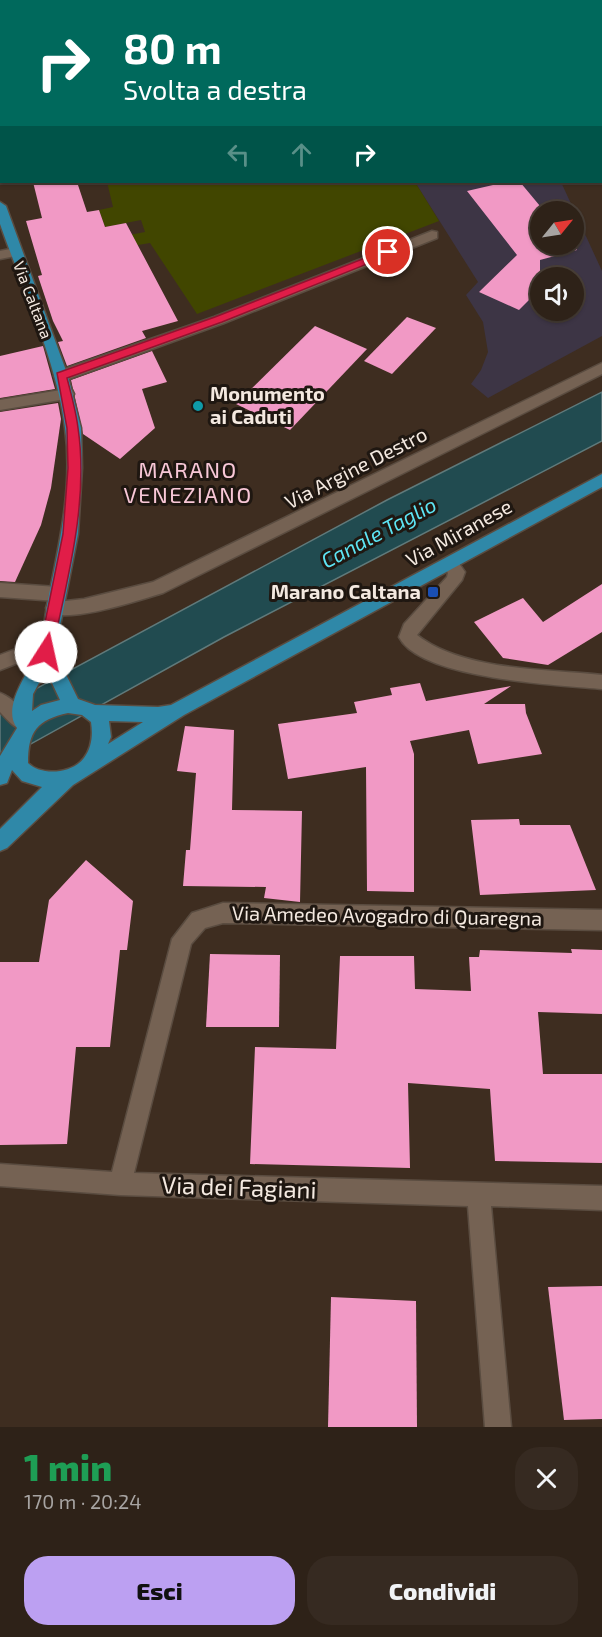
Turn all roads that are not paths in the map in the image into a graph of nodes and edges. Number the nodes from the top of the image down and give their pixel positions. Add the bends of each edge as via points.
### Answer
1 (0, 206) edge
2 (432, 235) dead end
3 (7, 254) edge
4 (602, 368) edge
5 (61, 376) junction
6 (67, 394) junction
7 (0, 405) edge
8 (602, 480) edge
9 (450, 564) junction
10 (0, 590) edge
11 (56, 601) junction
12 (46, 648) junction
13 (0, 663) edge
14 (602, 682) edge
15 (0, 701) edge
16 (71, 704) junction
17 (178, 710) junction
18 (93, 717) junction
19 (22, 722) junction
20 (13, 748) junction
21 (90, 765) junction
22 (0, 777) edge
23 (69, 778) junction
24 (0, 842) edge
25 (602, 920) edge
26 (0, 1175) edge
27 (120, 1184) junction
28 (479, 1196) junction
29 (602, 1198) edge
30 (498, 1427) edge

1 - 3 main road, Via Caltana
2 - 5 street via 219,320
3 - 5 main road, Via Caltana
4 - 11 street, Via Argine Destro via 157,588 84,606
5 - 6 main road, Via Caltana
6 - 7 street
6 - 11 main road, Via Caltana via 74,468 70,534
8 - 9 main road, Via Miranese
9 - 14 street via 457,572 454,580 410,629 408,637 416,646 465,665
9 - 17 main road, Via Miranese
10 - 11 street, Via Argine Destro
11 - 12 main road, Via Caltana
12 - 13 street
12 - 16 main road
12 - 19 main road, Via Caltana via 24,694
15 - 19 street
16 - 18 main road
16 - 19 main road via 53,704
17 - 18 main road, Via Miranese via 158,715
17 - 21 main road, Via Miranese
18 - 21 main road via 102,735
19 - 20 main road
20 - 22 main road
20 - 23 main road via 20,767 33,777 51,781
21 - 23 main road
23 - 24 main road
25 - 27 street, Via Amedeo Avogadro di Quaregna via 223,913 199,920 182,939
26 - 27 street, Via dei Fagiani
27 - 28 street, Via dei Fagiani
28 - 29 street, Via dei Fagiani
28 - 30 street

